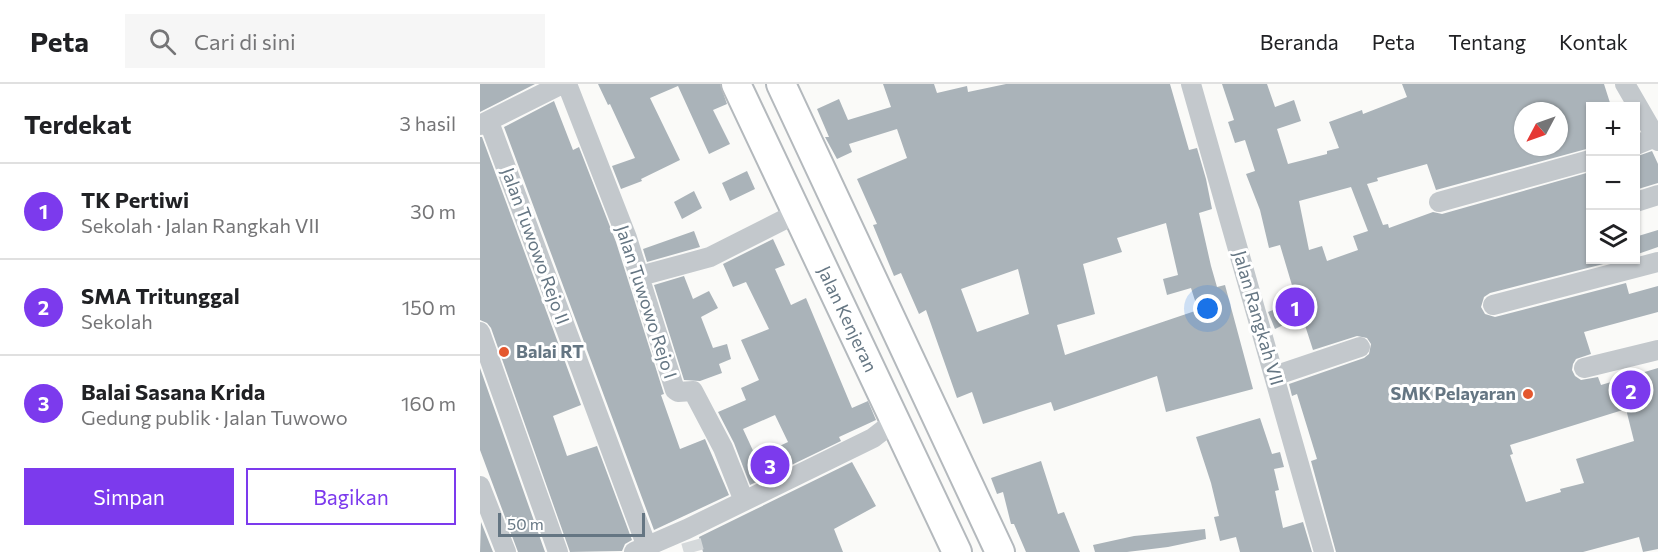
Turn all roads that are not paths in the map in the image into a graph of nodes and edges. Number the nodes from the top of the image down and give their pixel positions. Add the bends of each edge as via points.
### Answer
1 (567, 84) edge
2 (736, 84) edge
3 (781, 84) edge
4 (1191, 84) edge
5 (1625, 84) edge
6 (483, 123) edge
7 (1657, 138) edge
8 (1640, 143) edge
9 (1586, 161) edge
10 (1658, 195) edge
11 (1640, 200) edge
12 (1439, 202) dead end
13 (796, 213) junction
14 (1658, 261) edge
15 (640, 276) junction
16 (1493, 305) dead end
17 (480, 332) edge
18 (1360, 347) dead end
19 (1658, 350) edge
20 (1584, 368) dead end
21 (1274, 376) junction
22 (895, 422) junction
23 (480, 486) edge
24 (744, 501) junction
25 (485, 514) edge
26 (640, 549) edge
27 (506, 552) edge
28 (558, 552) edge
29 (957, 552) edge
30 (1000, 552) edge
31 (1324, 552) edge

1 - 6 street
1 - 15 street, Jalan Tuwowo Rejo I
2 - 13 highway, Jalan Kenjeran
3 - 30 highway
4 - 21 street, Jalan Rangkah VII
5 - 7 street
6 - 26 street, Jalan Tuwowo Rejo II
7 - 8 street
9 - 12 street
10 - 11 street
13 - 15 street via 710,258
13 - 22 highway, Jalan Kenjeran
14 - 16 street
15 - 24 street, Jalan Tuwowo Rejo I via 675,390 693,391 723,448
17 - 28 street
18 - 21 street
19 - 20 street
21 - 31 street, Jalan Rangkah VII
22 - 24 street via 873,438
22 - 29 highway, Jalan Kenjeran
23 - 25 street
24 - 26 street via 689,535
25 - 27 street

